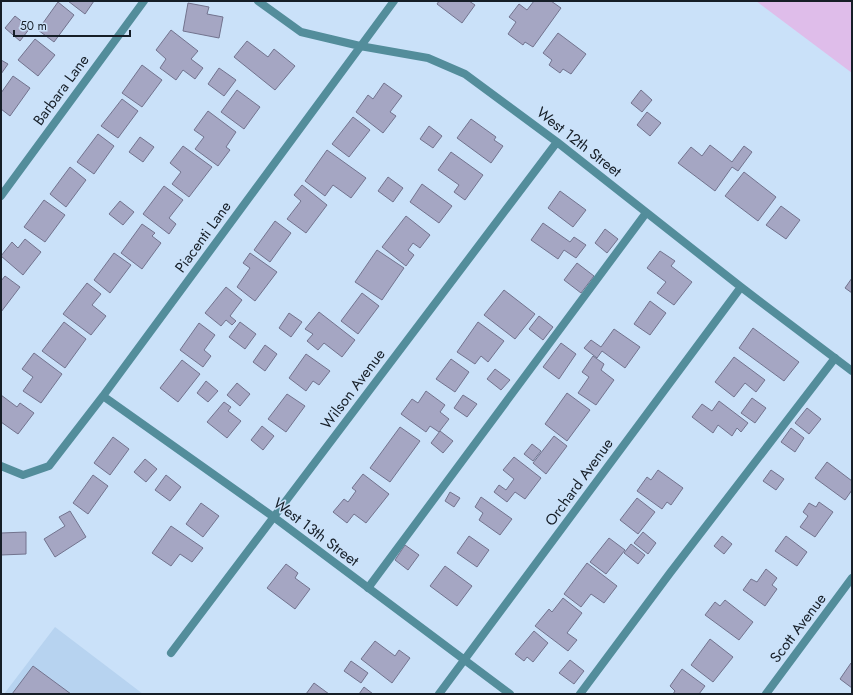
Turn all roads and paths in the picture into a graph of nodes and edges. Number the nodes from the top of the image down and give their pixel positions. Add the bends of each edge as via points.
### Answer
1 (144, 1) edge
2 (258, 1) edge
3 (394, 1) edge
4 (360, 46) junction
5 (557, 142) junction
6 (1, 196) edge
7 (646, 213) junction
8 (740, 287) junction
9 (836, 358) junction
10 (852, 370) edge
11 (103, 396) junction
12 (1, 466) edge
13 (275, 518) junction
14 (852, 578) edge
15 (368, 588) junction
16 (172, 653) dead end
17 (464, 660) junction
18 (439, 694) edge
19 (510, 694) edge
20 (580, 694) edge
21 (766, 694) edge

1 - 6 street, Barbara Lane
2 - 4 street, West 12th Street via 301,32
3 - 4 street, Piacenti Lane
4 - 5 street, West 12th Street via 428,58 465,74
4 - 11 street, Piacenti Lane
5 - 7 street, West 12th Street
5 - 13 street, Wilson Avenue
7 - 8 street, West 12th Street
7 - 15 street
8 - 9 street, West 12th Street
8 - 17 street, Orchard Avenue
9 - 10 street, West 12th Street
9 - 20 street
11 - 12 street, Piacenti Lane via 49,466 23,475
11 - 13 street, West 13th Street
13 - 15 street, West 13th Street
13 - 16 street, Wilson Avenue
14 - 21 street, Scott Avenue
15 - 17 street, West 13th Street
17 - 18 street, Orchard Avenue
17 - 19 street, West 13th Street

